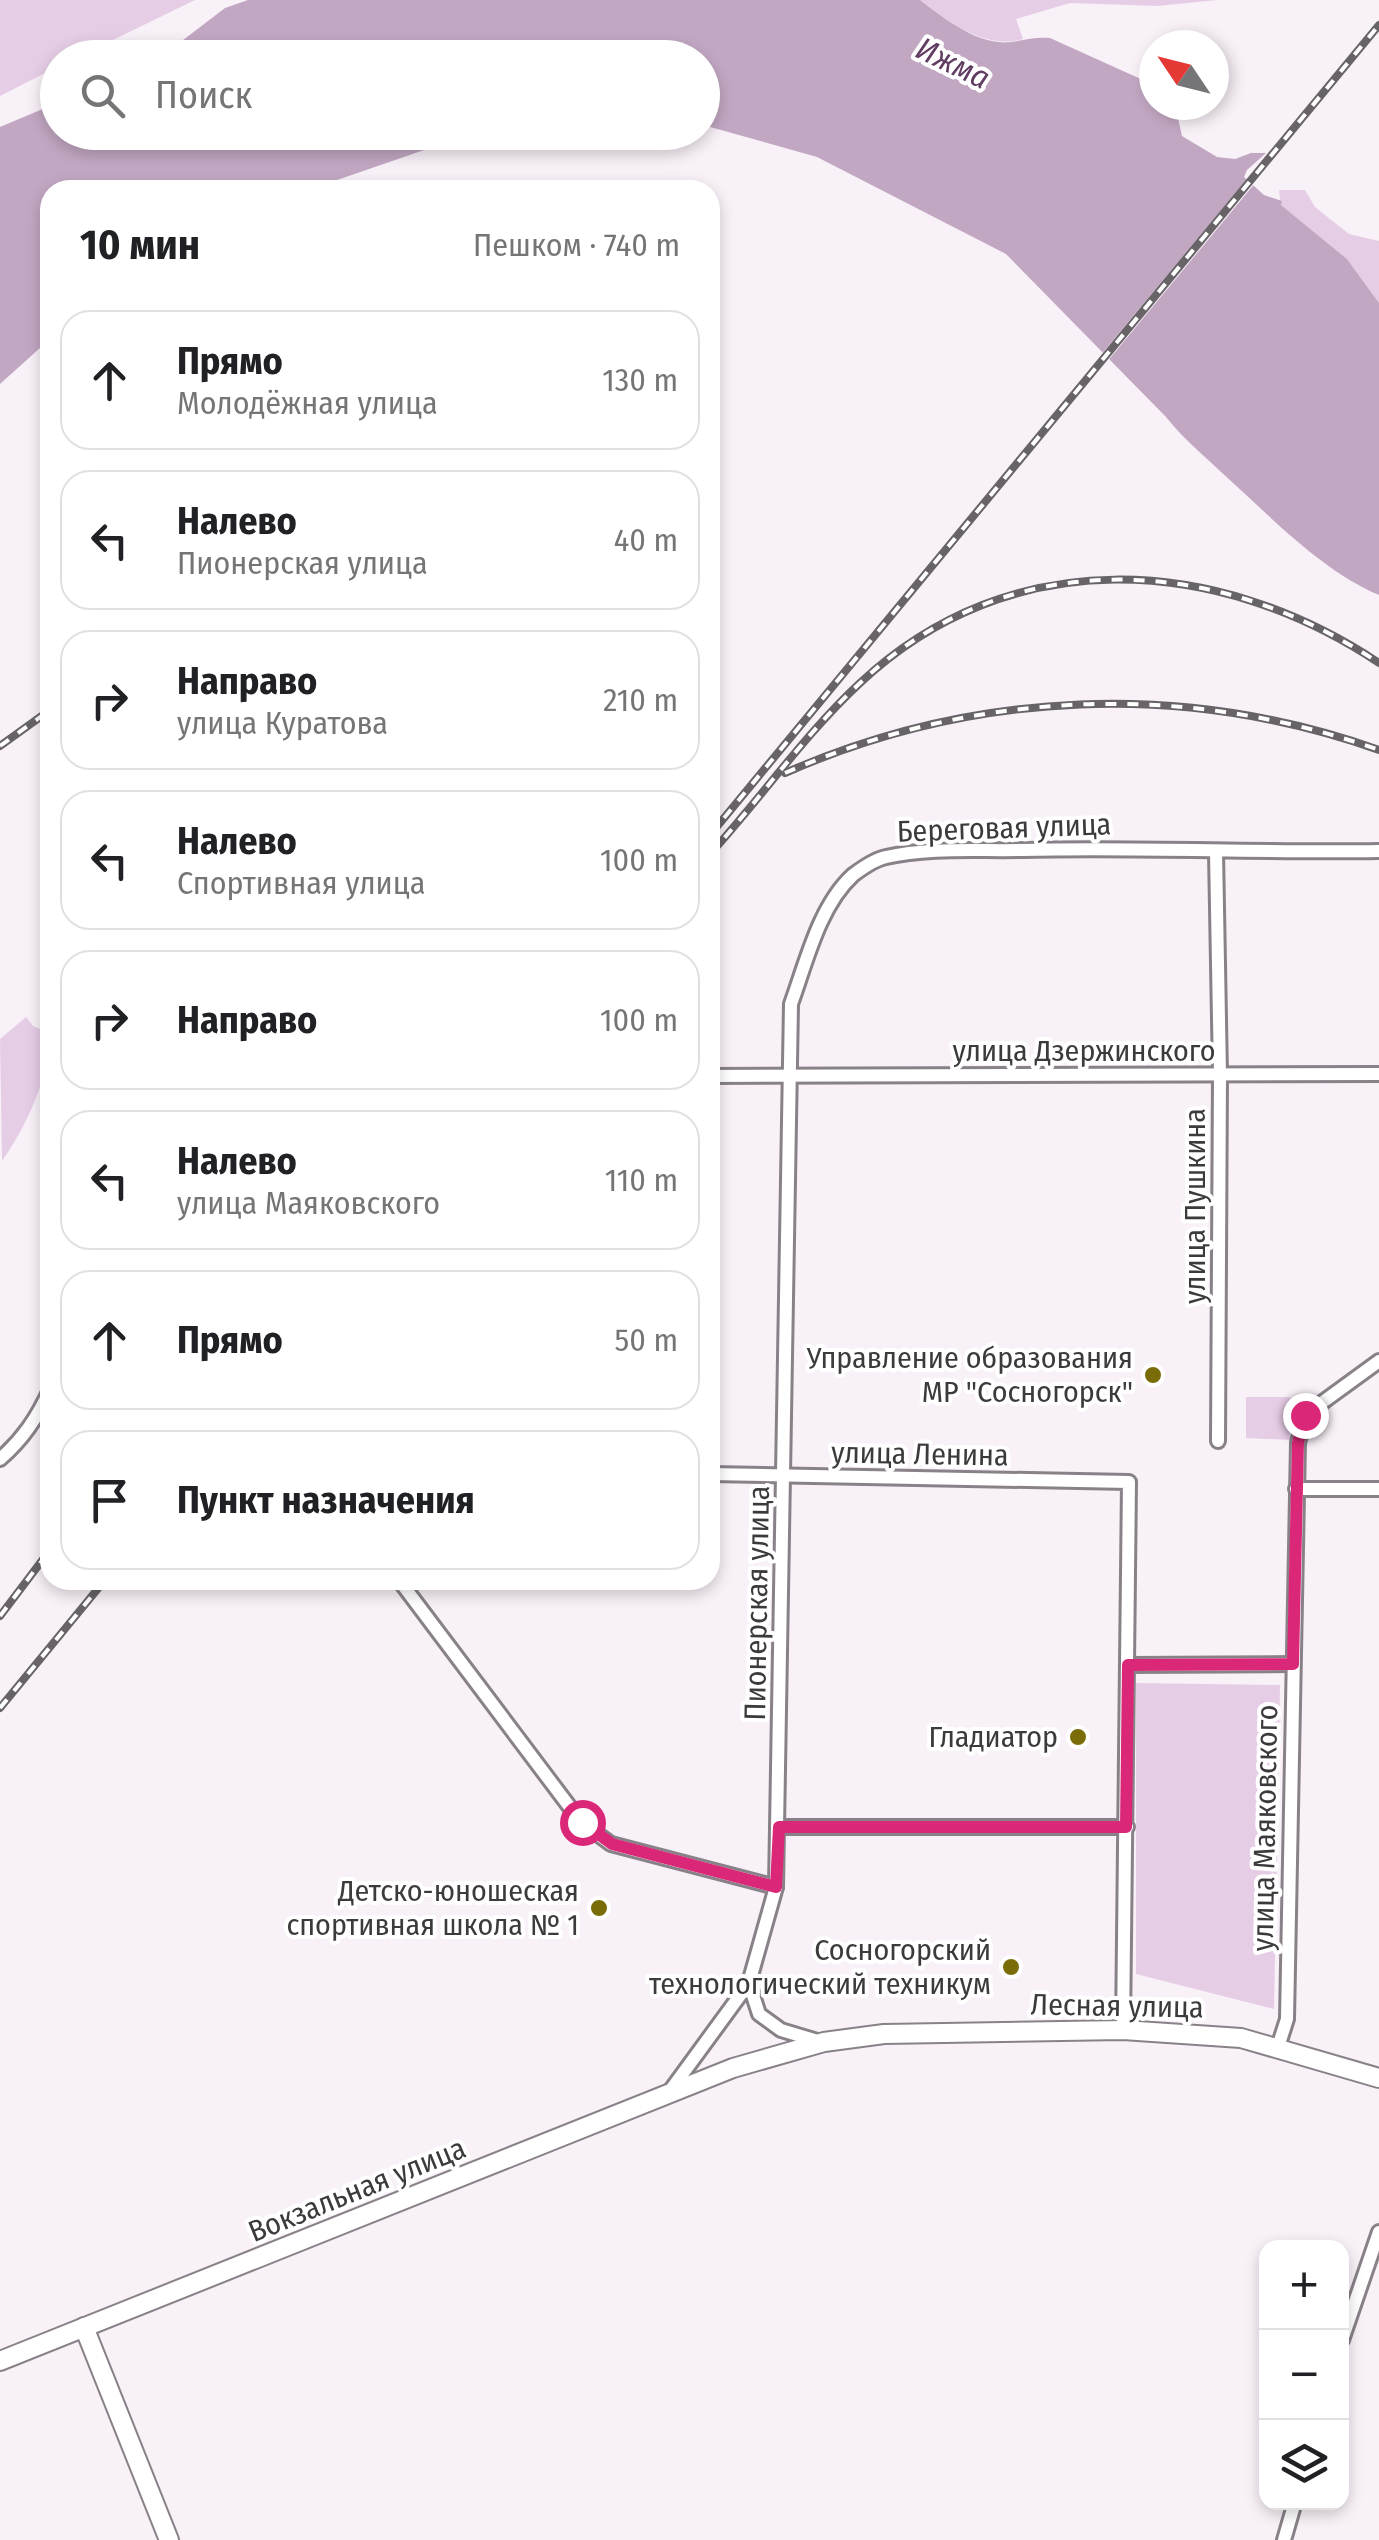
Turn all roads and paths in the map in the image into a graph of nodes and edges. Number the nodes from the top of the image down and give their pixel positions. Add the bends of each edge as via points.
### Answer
1 (1379, 851) edge
2 (1216, 852) junction
3 (1379, 1074) edge
4 (1220, 1075) junction
5 (720, 1076) edge
6 (790, 1077) junction
7 (1379, 1361) edge
8 (40, 1412) edge
9 (1218, 1441) dead end
10 (0, 1459) edge
11 (720, 1474) edge
12 (784, 1476) junction
13 (1379, 1488) edge
14 (1296, 1489) junction
15 (407, 1590) edge
16 (1293, 1664) junction
17 (1128, 1665) junction
18 (779, 1827) junction
19 (1126, 1827) junction
20 (776, 1887) junction
21 (749, 1983) junction
22 (1124, 2030) junction
23 (824, 2042) junction
24 (1278, 2047) junction
25 (733, 2068) joint
26 (1379, 2078) edge
27 (664, 2098) junction
28 (1379, 2232) edge
29 (84, 2327) junction
30 (1345, 2330) edge
31 (0, 2360) edge
32 (1293, 2510) edge
33 (169, 2540) edge
34 (1284, 2540) edge

1 - 2 street, Береговая улица
2 - 4 street, улица Пушкина
2 - 6 street, Береговая улица via 1093,848 883,858 853,875 819,929 790,1004
3 - 4 street, улица Дзержинского
4 - 6 street, улица Дзержинского
4 - 9 street, улица Пушкина
5 - 6 street, улица Дзержинского
6 - 12 street, Пионерская улица
7 - 14 street, улица Маяковского via 1305,1415
8 - 10 street
11 - 12 street, улица Ленина
12 - 17 street, улица Ленина via 1129,1482
12 - 18 street, Пионерская улица
13 - 14 street
14 - 16 street, улица Маяковского
15 - 20 street via 582,1822 612,1844
16 - 17 street
16 - 24 street, улица Маяковского via 1288,2019
17 - 19 street
18 - 19 street
18 - 20 street, Пионерская улица
19 - 22 street
20 - 21 street, Пионерская улица
21 - 23 street via 759,2014 781,2030
21 - 27 street, Пионерская улица
22 - 23 main road, Лесная улица via 884,2034
22 - 24 main road, Лесная улица via 1213,2034
23 - 25 main road, Лесная улица
24 - 26 main road, Лесная улица
25 - 27 main road, Вокзальная улица
27 - 29 main road, Вокзальная улица
28 - 30 street
29 - 31 main road, Вокзальная улица
29 - 33 main road
32 - 34 street

